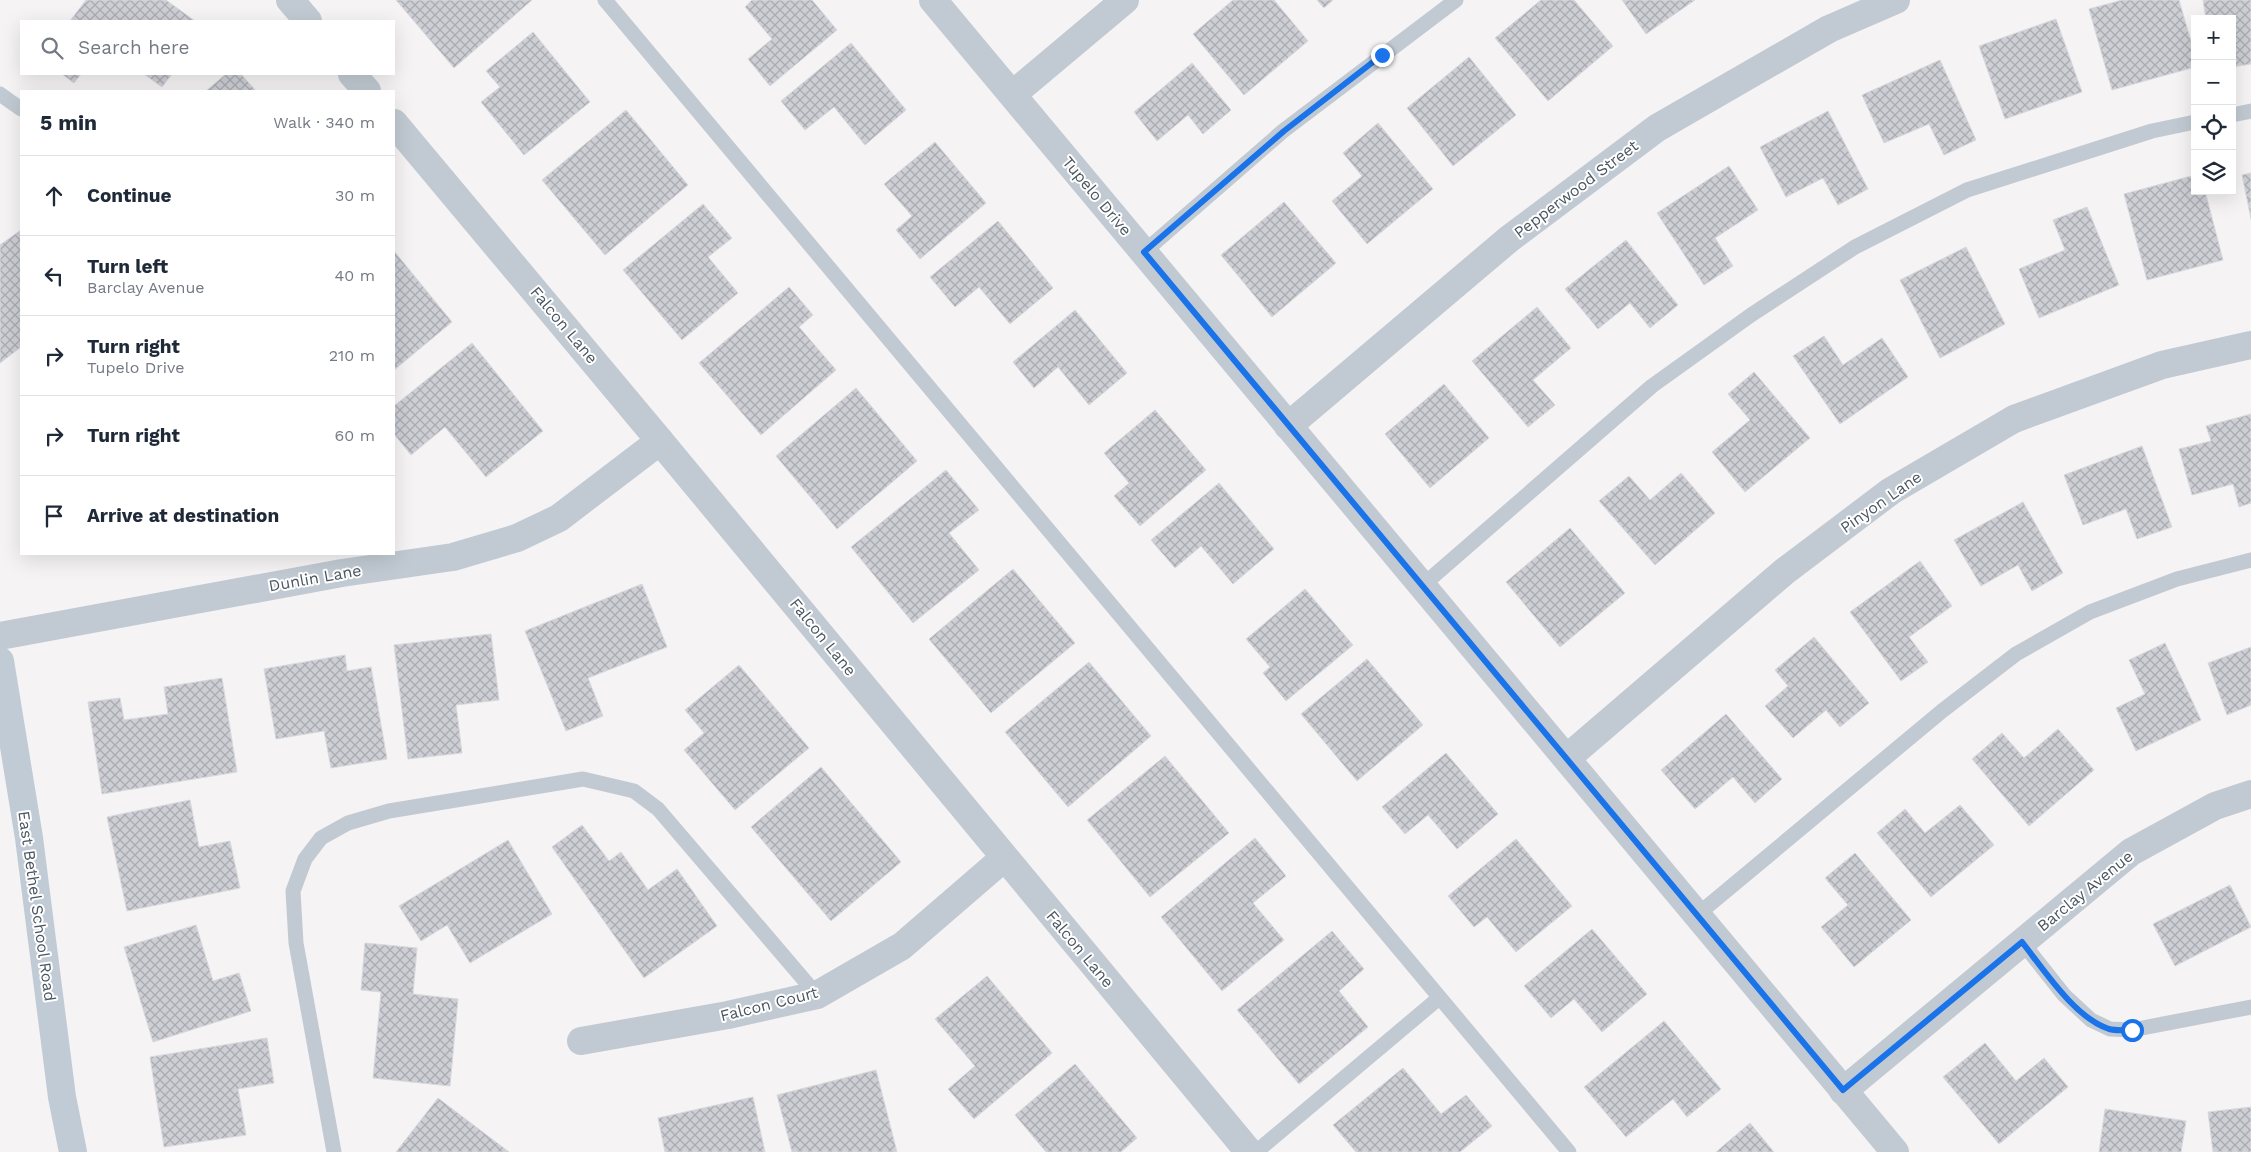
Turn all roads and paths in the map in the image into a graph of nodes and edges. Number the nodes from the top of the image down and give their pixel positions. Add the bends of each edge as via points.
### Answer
1 (290, 0) edge
2 (605, 0) edge
3 (933, 0) edge
4 (1125, 0) edge
5 (1456, 0) edge
6 (1896, 0) edge
7 (307, 20) edge
8 (353, 75) edge
9 (366, 90) edge
10 (0, 94) edge
11 (1013, 94) junction
12 (20, 108) edge
13 (2251, 111) edge
14 (2236, 114) edge
15 (2191, 123) edge
16 (395, 124) edge
17 (1144, 252) junction
18 (2251, 345) edge
19 (1288, 426) junction
20 (660, 441) junction
21 (2251, 560) edge
22 (354, 562) edge
23 (1422, 586) junction
24 (0, 636) edge
25 (0, 661) edge
26 (1567, 758) junction
27 (2251, 794) edge
28 (1004, 858) junction
29 (1697, 914) junction
30 (2022, 942) junction
31 (818, 995) junction
32 (1439, 998) junction
33 (2251, 1007) edge
34 (581, 1041) dead end
35 (1843, 1090) junction
36 (73, 1152) edge
37 (334, 1152) edge
38 (1250, 1152) edge
39 (1256, 1152) edge
40 (1569, 1152) edge
41 (1895, 1152) edge

1 - 7 street
2 - 32 lane
3 - 11 street, Tupelo Drive
4 - 11 street
5 - 17 lane via 1284,131
6 - 19 street, Pepperwood Street via 1829,29 1657,128 1510,239
8 - 9 street
10 - 12 lane
11 - 17 street, Tupelo Drive
13 - 14 lane
15 - 23 lane via 2152,130 1967,190 1856,247 1751,315 1652,386
16 - 20 street, Falcon Lane
17 - 19 street, Tupelo Drive
18 - 26 street, Pinyon Lane via 2162,365 2014,419 1891,491 1785,571
19 - 23 street, Tupelo Drive
20 - 22 street, Dunlin Lane via 559,518 517,538 454,557
20 - 28 street, Falcon Lane
21 - 29 lane via 2177,579 2090,612 2016,654 1942,711
22 - 24 street, Dunlin Lane
23 - 26 street, Tupelo Drive
25 - 36 street, East Bethel School Road via 29,838 62,1097
26 - 29 street, Tupelo Drive
27 - 30 street, Barclay Avenue via 2214,806 2131,852
28 - 31 street, Falcon Court via 902,946
28 - 38 street, Falcon Lane
29 - 35 street, Tupelo Drive
30 - 33 lane via 2064,995 2091,1020 2110,1029 2132,1030
30 - 35 street, Barclay Avenue
31 - 34 street, Falcon Court
31 - 37 lane via 658,809 634,791 583,779 389,811 348,823 321,838 305,859 293,891 296,943
32 - 39 lane
32 - 40 lane
35 - 41 street, Tupelo Drive

